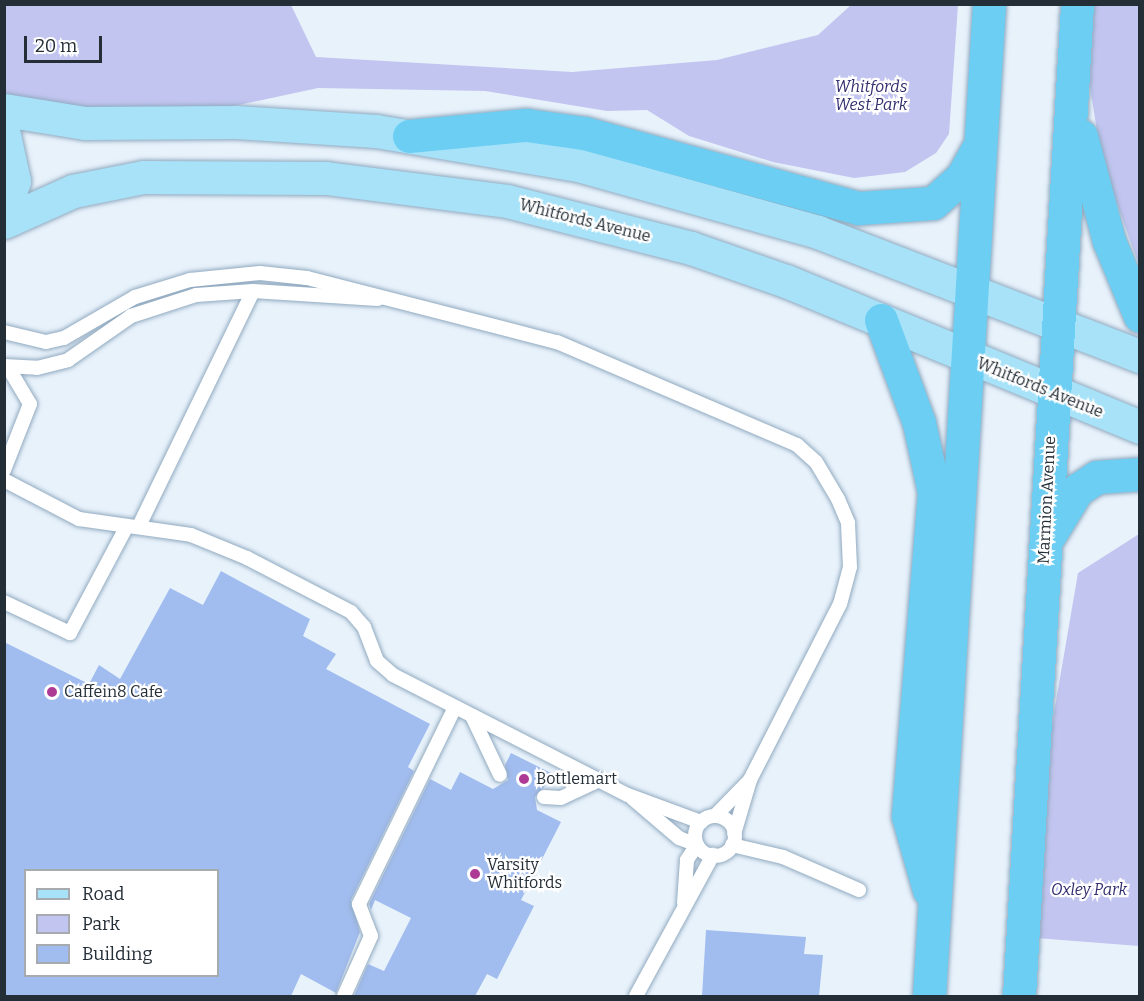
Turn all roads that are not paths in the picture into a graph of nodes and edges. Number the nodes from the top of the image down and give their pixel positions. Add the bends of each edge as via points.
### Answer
1 (989, 4) edge
2 (1077, 4) edge
3 (1074, 108) junction
4 (4, 110) edge
5 (4, 135) edge
6 (409, 136) junction
7 (978, 149) junction
8 (4, 209) edge
9 (4, 222) edge
10 (974, 288) junction
11 (253, 291) junction
12 (383, 298) junction
13 (1140, 316) edge
14 (881, 320) junction
15 (1062, 326) junction
16 (4, 332) edge
17 (1140, 356) edge
18 (970, 360) junction
19 (6, 367) edge
20 (1058, 394) junction
21 (1140, 427) edge
22 (4, 470) edge
23 (1140, 474) edge
24 (4, 480) edge
25 (133, 526) junction
26 (1044, 546) junction
27 (4, 602) edge
28 (455, 707) junction
29 (472, 716) junction
30 (500, 775) dead end
31 (599, 780) junction
32 (750, 780) junction
33 (628, 795) junction
34 (544, 797) dead end
35 (715, 816) junction
36 (701, 822) junction
37 (679, 838) junction
38 (733, 840) junction
39 (697, 845) junction
40 (713, 855) junction
41 (687, 860) junction
42 (859, 890) dead end
43 (684, 903) junction
44 (935, 915) junction
45 (345, 996) edge
46 (636, 996) edge
47 (929, 996) edge
48 (1019, 996) edge

1 - 7 highway
2 - 3 highway, Marmion Avenue
3 - 13 highway via 1109,241
3 - 15 highway, Marmion Avenue
4 - 6 main road via 85,123 287,124
5 - 8 main road via 14,159 14,181
6 - 7 highway via 526,124 584,133 859,208 933,203 962,177
6 - 10 main road via 582,166 680,189
7 - 10 highway
9 - 14 main road, Whitfords Avenue via 73,191 143,177 251,174 360,181 507,201 599,222 776,277
10 - 15 main road
10 - 18 highway
11 - 12 lane via 368,302
11 - 19 lane via 175,299 131,316 68,360
11 - 25 lane
12 - 16 lane via 307,278 217,276 135,297 64,338 23,340
12 - 32 lane via 556,342 764,427 816,462 848,523 850,567 835,614
14 - 18 main road, Whitfords Avenue
14 - 44 highway via 919,423 934,492 908,816
15 - 17 main road
15 - 20 highway, Marmion Avenue
18 - 20 main road, Whitfords Avenue
18 - 44 highway
19 - 22 lane via 30,404
20 - 21 main road, Whitfords Avenue
20 - 26 highway, Marmion Avenue
23 - 26 highway via 1097,477 1077,490
24 - 25 lane via 80,519
25 - 27 lane via 70,633
25 - 28 lane via 204,538 351,612 385,669
26 - 48 highway, Marmion Avenue
28 - 29 lane
28 - 45 lane via 359,904 370,936
29 - 30 lane
29 - 31 lane
31 - 33 lane
31 - 34 lane via 561,798
32 - 35 lane
32 - 38 lane
33 - 36 lane
33 - 37 lane
35 - 36 lane
35 - 38 lane via 728,821
36 - 39 lane
37 - 39 lane
37 - 41 lane
38 - 40 lane
38 - 42 lane
39 - 40 lane
39 - 41 lane
40 - 43 lane
41 - 43 lane
43 - 46 lane
44 - 47 highway

